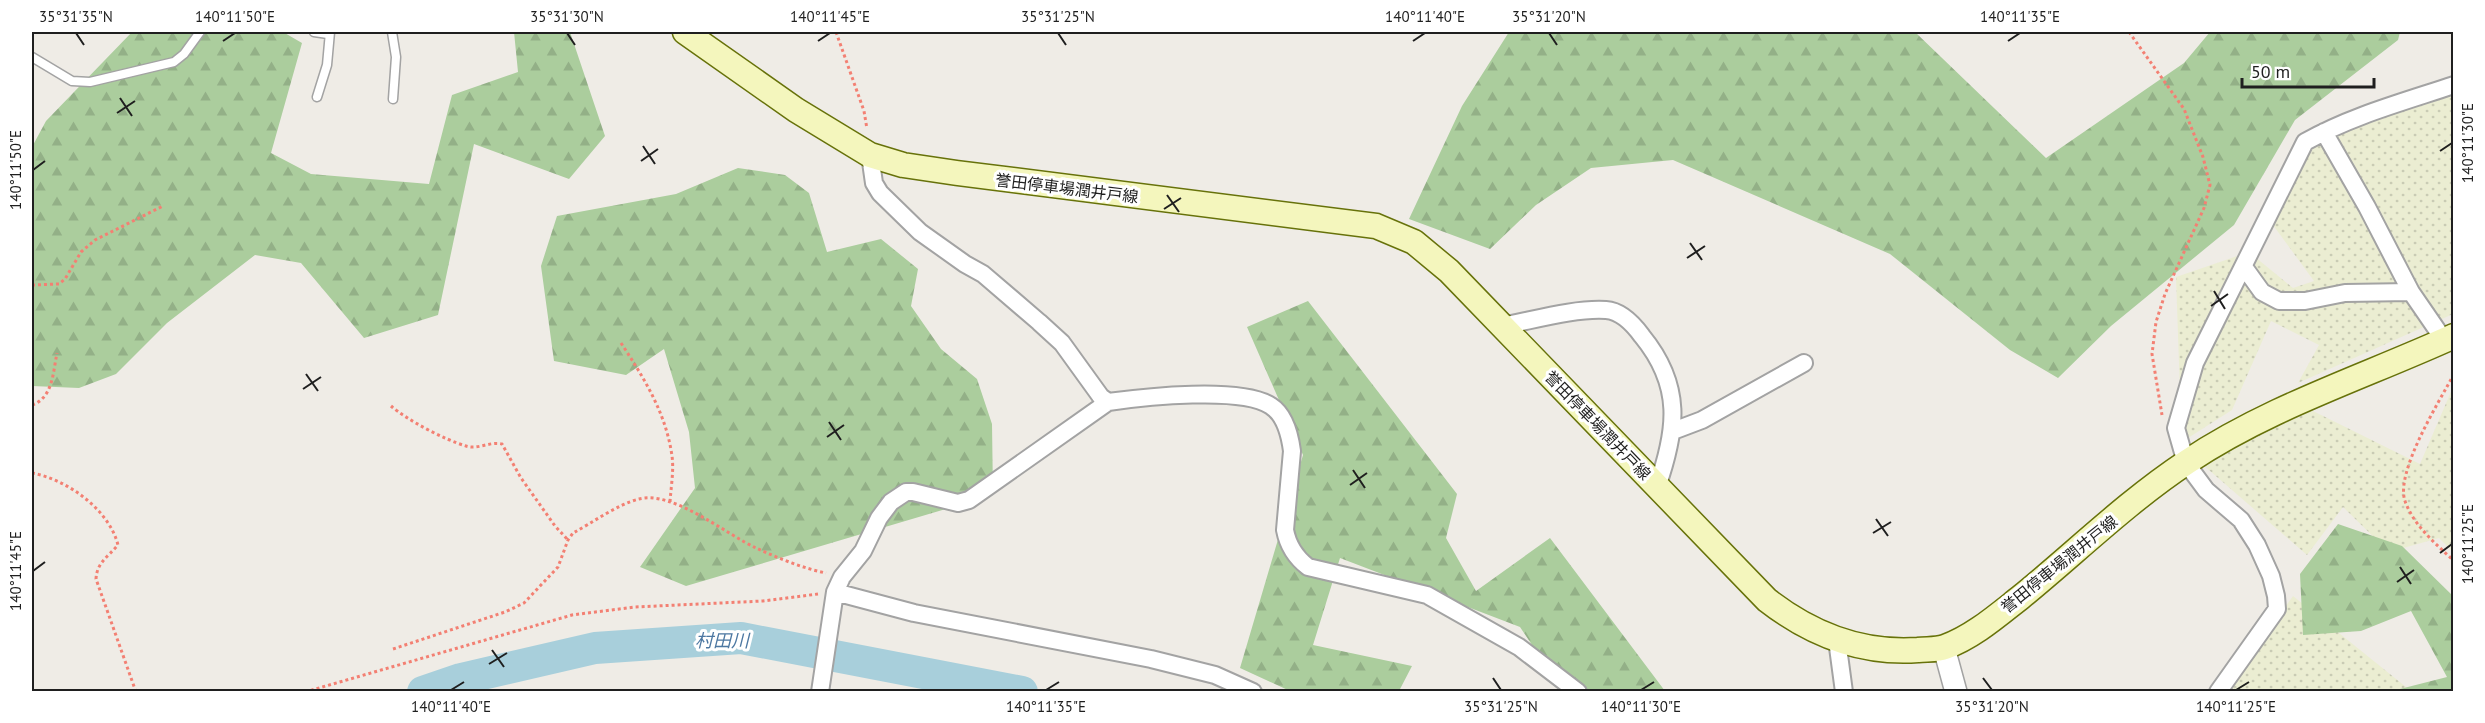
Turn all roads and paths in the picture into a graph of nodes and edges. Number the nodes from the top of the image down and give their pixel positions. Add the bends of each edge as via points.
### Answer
1 (200, 32) edge
2 (314, 32) edge
3 (392, 32) edge
4 (685, 32) edge
5 (836, 32) edge
6 (2129, 32) edge
7 (329, 33) edge
8 (32, 57) edge
9 (2454, 85) edge
10 (317, 97) dead end
11 (393, 99) dead end
12 (2324, 132) junction
13 (870, 155) junction
14 (163, 206) dead end
15 (2244, 267) junction
16 (32, 285) edge
17 (2411, 292) junction
18 (1502, 326) junction
19 (2449, 338) edge
20 (621, 343) dead end
21 (57, 353) dead end
22 (1804, 363) dead end
23 (2454, 374) edge
24 (1108, 402) junction
25 (32, 405) edge
26 (391, 406) dead end
27 (2176, 428) junction
28 (1673, 431) junction
29 (2186, 463) junction
30 (32, 473) edge
31 (1657, 486) junction
32 (670, 502) junction
33 (568, 540) junction
34 (2454, 561) edge
35 (838, 584) junction
36 (1837, 640) junction
37 (1944, 648) junction
38 (393, 650) dead end
39 (136, 692) edge
40 (305, 692) edge
41 (820, 692) edge
42 (1253, 692) edge
43 (1578, 692) edge
44 (1844, 692) edge
45 (1956, 692) edge
46 (2218, 692) edge

1 - 8 lane via 174,62 90,82 72,81
2 - 7 lane
3 - 11 lane via 396,57
4 - 13 main road, 誉田停車場潤井戸線 via 796,110
5 - 13 path via 864,111
6 - 27 path via 2184,109 2210,185 2204,208 2165,294 2152,354 2159,409
7 - 10 lane via 327,65
9 - 12 street
12 - 15 street via 2305,142
12 - 17 street
13 - 18 main road, 誉田停車場潤井戸線 via 903,165 957,173 1377,226 1414,242 1449,271
13 - 24 street via 874,183 880,192 920,232 983,274 1040,322
14 - 16 path via 95,240 81,252 59,284
15 - 17 street via 2262,292 2279,301 2305,301 2345,292
15 - 27 street via 2195,363
17 - 19 street
18 - 28 street via 1587,311 1609,310 1624,318 1652,349 1664,370 1674,410
18 - 31 main road, 誉田停車場潤井戸線
19 - 29 main road, 誉田停車場潤井戸線 via 2274,413
20 - 32 path via 647,382 669,441
21 - 25 path via 49,392
22 - 28 street via 1701,420
23 - 34 path via 2406,467 2404,499 2423,532
24 - 35 street via 969,500 958,503 906,492 891,502 863,551
24 - 43 street via 1199,394 1255,399 1272,406 1290,438 1285,530 1299,560 1308,567 1427,595 1520,647
26 - 33 path via 406,418 467,447 502,444 521,478
27 - 29 street
28 - 31 street
29 - 37 main road, 誉田停車場潤井戸線 via 1997,616
29 - 46 street via 2206,490 2241,520 2257,545 2276,596 2277,609
30 - 39 path via 77,490 116,536 118,545 100,562 96,579
31 - 36 main road, 誉田停車場潤井戸線 via 1767,600 1785,615
32 - 33 path via 639,498 573,533
32 - 35 path via 698,513 757,548
33 - 38 path via 558,567 524,603
35 - 40 path via 763,601 635,607 572,615
35 - 41 street
35 - 42 street via 914,613 1172,664 1215,675
36 - 37 main road, 誉田停車場潤井戸線 via 1877,650
36 - 44 street
37 - 45 street

